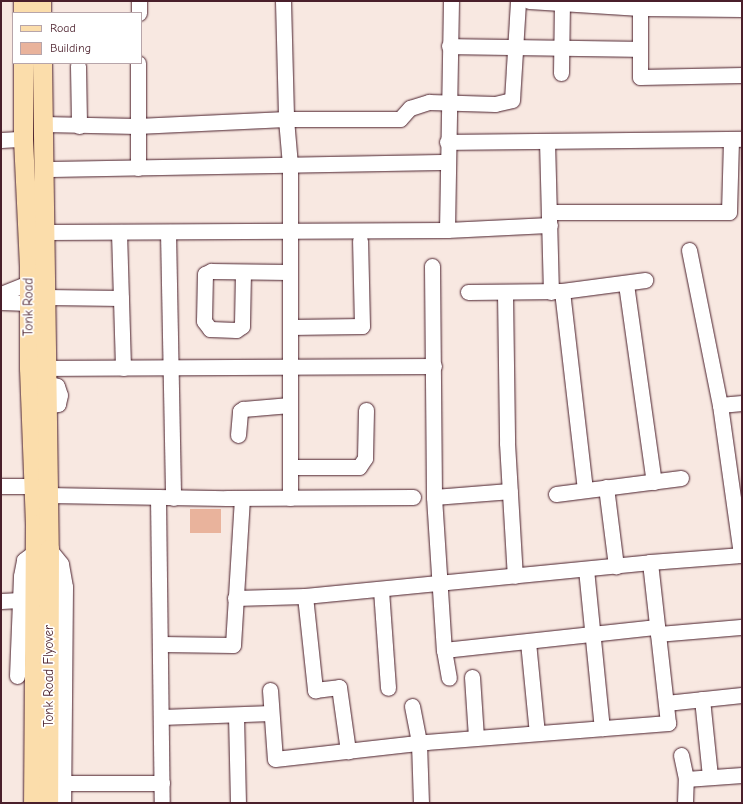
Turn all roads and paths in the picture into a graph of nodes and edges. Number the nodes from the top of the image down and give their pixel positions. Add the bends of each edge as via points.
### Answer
1 (23, 1) edge
2 (41, 1) edge
3 (140, 1) edge
4 (283, 1) edge
5 (451, 1) edge
6 (518, 1) edge
7 (529, 1) edge
8 (562, 3) junction
9 (640, 8) junction
10 (742, 9) edge
11 (23, 12) edge
12 (41, 12) edge
13 (139, 12) edge
14 (449, 46) junction
15 (516, 47) junction
16 (561, 48) junction
17 (640, 49) junction
18 (23, 64) edge
19 (42, 64) edge
20 (138, 64) edge
21 (78, 66) dead end
22 (561, 73) dead end
23 (742, 75) edge
24 (449, 102) junction
25 (286, 119) junction
26 (43, 124) junction
27 (79, 126) junction
28 (137, 126) junction
29 (23, 139) junction
30 (737, 139) edge
31 (1, 140) edge
32 (547, 141) junction
33 (447, 142) junction
34 (447, 162) junction
35 (290, 165) junction
36 (138, 168) junction
37 (44, 169) junction
38 (550, 218) junction
39 (447, 230) junction
40 (46, 232) junction
41 (119, 232) junction
42 (168, 232) junction
43 (289, 232) junction
44 (360, 241) dead end
45 (689, 250) dead end
46 (432, 266) dead end
47 (243, 272) dead end
48 (290, 272) junction
49 (645, 280) dead end
50 (28, 284) junction
51 (626, 284) junction
52 (468, 292) dead end
53 (556, 292) junction
54 (504, 293) junction
55 (1, 294) edge
56 (121, 298) junction
57 (37, 300) junction
58 (1, 302) edge
59 (290, 327) junction
60 (290, 365) junction
61 (434, 366) junction
62 (123, 368) junction
63 (172, 368) junction
64 (40, 373) junction
65 (742, 403) edge
66 (720, 405) junction
67 (290, 406) junction
68 (366, 410) dead end
69 (238, 436) dead end
70 (290, 467) junction
71 (736, 472) edge
72 (681, 478) dead end
73 (654, 482) junction
74 (1, 486) edge
75 (606, 487) junction
76 (41, 490) junction
77 (585, 490) junction
78 (510, 491) junction
79 (556, 494) dead end
80 (165, 497) junction
81 (413, 497) dead end
82 (434, 497) junction
83 (242, 498) junction
84 (290, 498) junction
85 (42, 550) junction
86 (742, 555) edge
87 (650, 562) junction
88 (616, 566) junction
89 (586, 569) junction
90 (42, 572) junction
91 (515, 576) junction
92 (440, 585) junction
93 (381, 590) junction
94 (305, 596) junction
95 (235, 598) junction
96 (20, 600) junction
97 (1, 601) edge
98 (742, 627) edge
99 (658, 631) junction
100 (593, 635) junction
101 (528, 642) junction
102 (161, 644) junction
103 (444, 650) junction
104 (17, 676) dead end
105 (472, 676) dead end
106 (448, 678) dead end
107 (388, 688) dead end
108 (270, 690) dead end
109 (742, 695) edge
110 (702, 699) junction
111 (666, 703) junction
112 (412, 706) dead end
113 (271, 713) junction
114 (236, 715) junction
115 (162, 717) junction
116 (602, 728) junction
117 (537, 733) junction
118 (476, 738) junction
119 (419, 743) junction
120 (348, 751) junction
121 (681, 755) dead end
122 (742, 775) edge
123 (710, 777) junction
124 (686, 779) junction
125 (64, 783) junction
126 (162, 783) junction
127 (33, 803) edge
128 (48, 803) edge
129 (63, 803) edge
130 (162, 803) edge
131 (238, 803) edge
132 (421, 803) edge
133 (685, 803) edge

1 - 11 main road
2 - 12 main road
3 - 13 street
4 - 25 street
5 - 14 street
6 - 15 street
7 - 8 street
8 - 9 street
8 - 16 street
9 - 10 street
9 - 17 street
14 - 15 street
14 - 24 street
15 - 16 street
15 - 24 street via 512,100 495,104
16 - 17 street
16 - 22 street
17 - 23 street via 640,76
18 - 29 main road, Tonk Road
19 - 26 main road, Tonk Road
20 - 28 street
21 - 27 street
24 - 25 street via 429,102 410,108 400,119
24 - 33 street
25 - 28 street
25 - 35 street
26 - 27 street
26 - 37 main road, Tonk Road
27 - 28 street
28 - 36 street
29 - 31 street
29 - 50 main road, Tonk Road
30 - 32 street
30 - 38 street via 730,212
32 - 33 street
32 - 38 street
33 - 34 street
34 - 35 street
34 - 39 street
35 - 36 street
35 - 43 street
36 - 37 street
37 - 40 main road, Tonk Road
38 - 39 street
38 - 53 street
39 - 43 street
40 - 41 street
40 - 57 main road, Tonk Road
41 - 42 street
41 - 56 street
42 - 43 street
42 - 63 street
43 - 48 street
44 - 59 street via 362,326
45 - 66 street
46 - 61 street
47 - 48 street
48 - 59 street
49 - 51 street
50 - 55 street
50 - 57 main road, Tonk Road
51 - 53 street
51 - 73 street
52 - 54 street
53 - 54 street
53 - 77 street
54 - 78 street
56 - 57 street
56 - 62 street
57 - 58 street
57 - 64 main road, Tonk Road
59 - 60 street
60 - 61 street
60 - 63 street
60 - 67 street
61 - 82 street
62 - 63 street
62 - 64 street
63 - 80 street
64 - 76 main road, Tonk Road
64 - 76 main road, Tonk Road via 48,406
65 - 66 street
66 - 71 street
67 - 69 street via 243,409 240,411
67 - 70 street
68 - 70 street via 365,458 359,467
70 - 84 street
71 - 86 street
72 - 73 street
73 - 75 street
74 - 76 street
75 - 77 street
75 - 88 street
76 - 80 street
76 - 85 main road, Tonk Road
77 - 79 street
78 - 82 street
78 - 91 street
80 - 83 street
80 - 102 street
81 - 84 street
82 - 92 street
83 - 84 street
83 - 95 street
85 - 90 main road, Tonk Road Flyover
85 - 96 street via 24,560
85 - 125 street via 61,564 65,587
86 - 87 street
87 - 88 street
87 - 99 street
88 - 89 street
89 - 91 street
89 - 100 street
90 - 127 main road, Tonk Road Flyover
90 - 128 main road, Tonk Road Flyover
91 - 92 street
92 - 93 street
92 - 103 street
93 - 94 street
93 - 107 street
94 - 95 street
94 - 120 street via 315,690 339,688
95 - 102 street via 234,645
96 - 97 street
96 - 104 street
98 - 99 street
99 - 100 street
99 - 111 street
100 - 101 street
100 - 116 street
101 - 103 street
101 - 117 street
102 - 115 street
103 - 106 street
105 - 118 street
108 - 113 street
109 - 110 street
110 - 111 street
110 - 123 street
111 - 116 street via 668,723
112 - 119 street
113 - 114 street
113 - 120 street via 276,759
114 - 115 street
114 - 131 street
115 - 126 street
116 - 117 street
117 - 118 street
118 - 119 street
119 - 120 street
119 - 132 street
121 - 124 street
122 - 123 street
123 - 124 street
124 - 133 street
125 - 126 street
125 - 129 street
126 - 130 street

